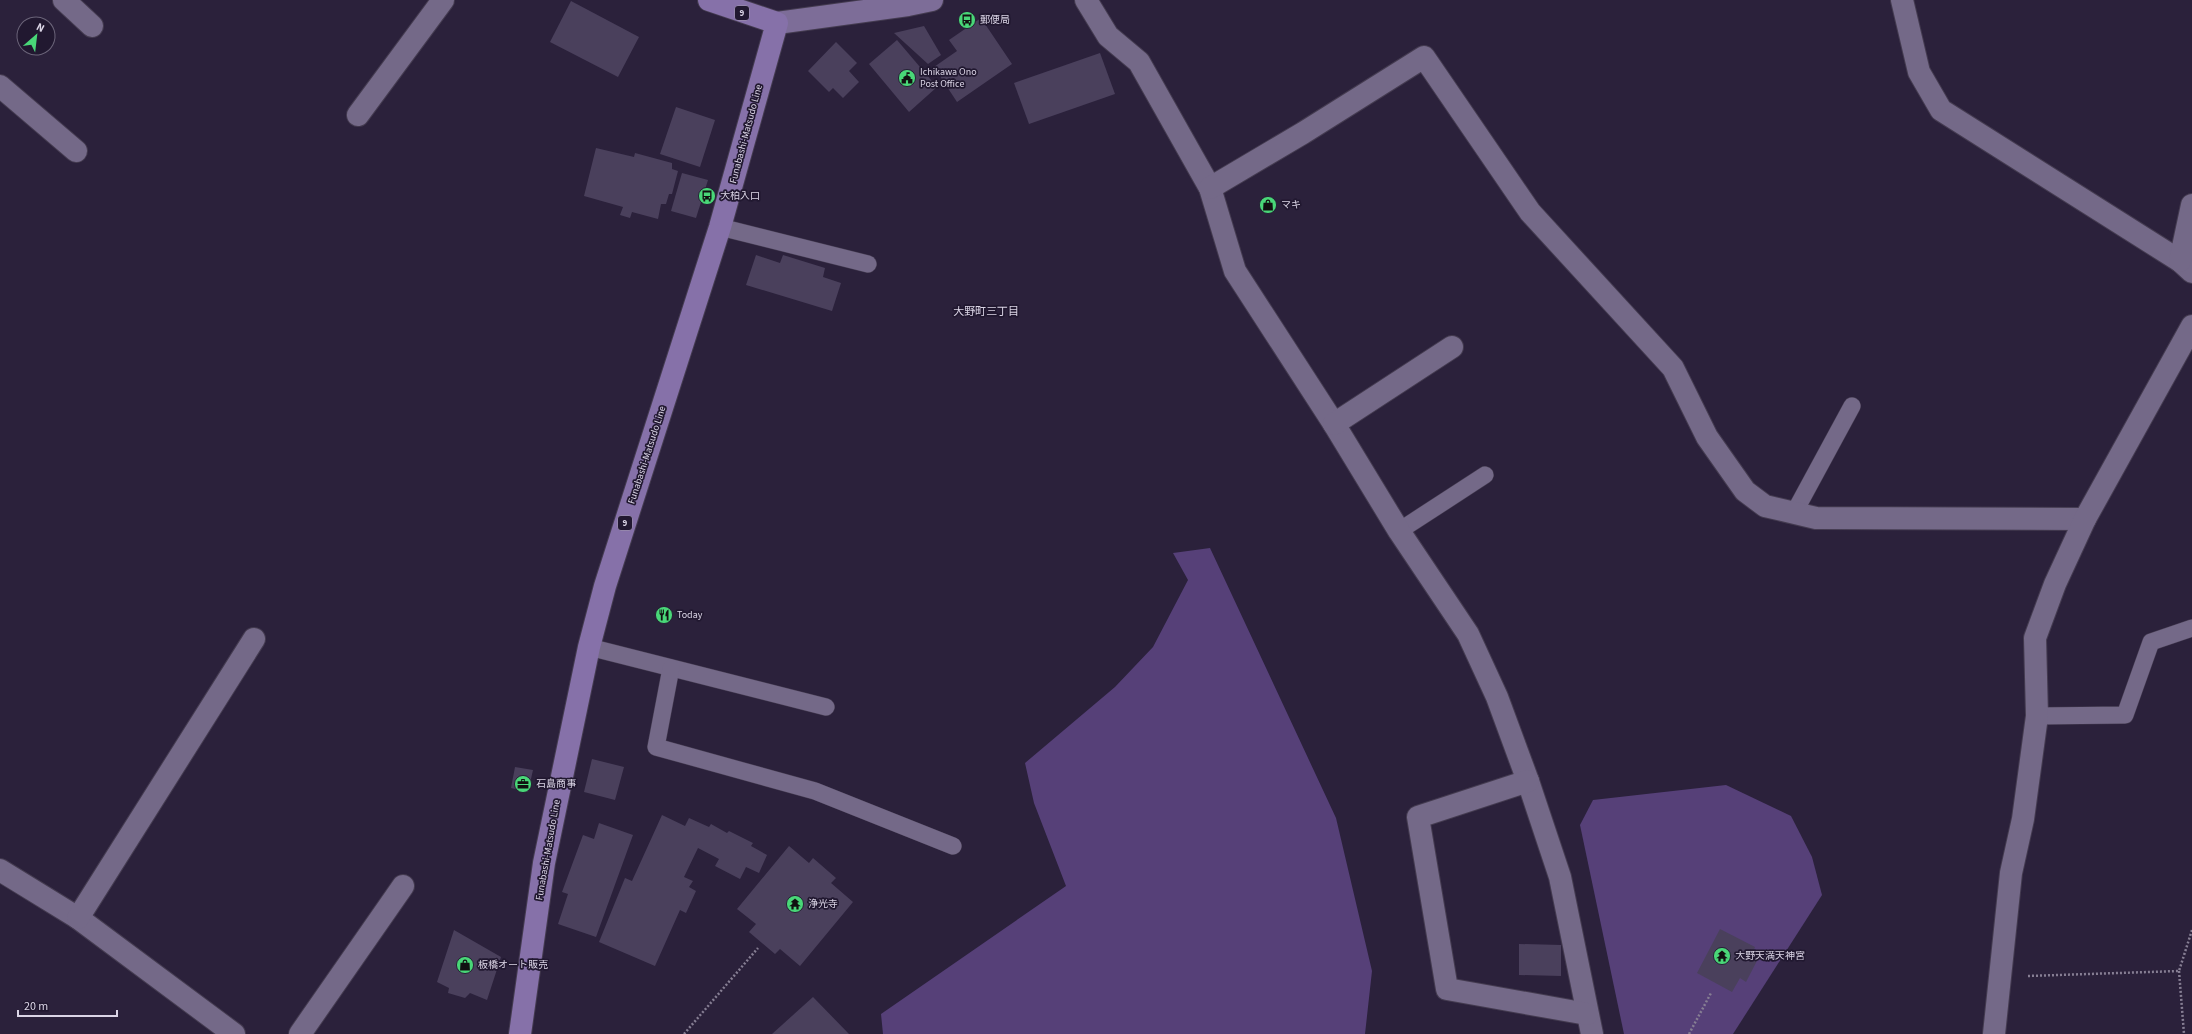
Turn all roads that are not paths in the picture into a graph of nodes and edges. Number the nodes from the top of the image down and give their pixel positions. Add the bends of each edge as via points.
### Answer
1 (64, 0) edge
2 (443, 0) edge
3 (709, 0) edge
4 (932, 0) edge
5 (1086, 0) edge
6 (1902, 0) edge
7 (777, 23) junction
8 (92, 26) dead end
9 (0, 86) edge
10 (358, 115) dead end
11 (76, 151) dead end
12 (1210, 188) junction
13 (2192, 205) edge
14 (720, 227) junction
15 (868, 264) dead end
16 (2186, 267) edge
17 (2192, 326) edge
18 (1452, 348) dead end
19 (1852, 406) dead end
20 (1334, 424) junction
21 (1486, 475) dead end
22 (1794, 513) junction
23 (2085, 519) junction
24 (1399, 531) junction
25 (2192, 628) edge
26 (254, 640) dead end
27 (589, 647) junction
28 (672, 668) junction
29 (826, 707) dead end
30 (2037, 716) junction
31 (1528, 781) junction
32 (953, 846) dead end
33 (0, 870) edge
34 (402, 886) dead end
35 (78, 918) junction
36 (1590, 1024) edge
37 (234, 1034) edge
38 (300, 1034) edge
39 (520, 1034) edge
40 (1994, 1034) edge

1 - 8 street
2 - 10 street
3 - 7 main road, 9
4 - 7 street
5 - 12 street via 1108,36 1139,62
6 - 16 street via 1919,72 1941,110
7 - 14 main road, Funabashi-Matsudo Line / 9
9 - 11 street
12 - 20 street via 1235,271
12 - 22 street via 1424,57 1530,212 1672,368 1707,437 1745,491 1765,506
13 - 16 street
14 - 15 lane
14 - 27 main road, Funabashi-Matsudo Line / 9 via 605,586
17 - 23 street
18 - 20 street
19 - 22 lane
20 - 24 street
21 - 24 lane
22 - 23 street via 1816,518
23 - 30 street via 2055,584 2035,638
24 - 31 street via 1468,634 1497,697
25 - 30 lane via 2151,642 2126,715
26 - 35 street
27 - 28 lane
27 - 39 main road, Funabashi-Matsudo Line / 9 via 544,863
28 - 29 lane
28 - 32 lane via 656,747 815,790
30 - 40 street via 2023,819 2011,873
31 - 36 street via 1560,877
31 - 36 street via 1418,817 1446,989
33 - 35 street
34 - 38 street
35 - 37 street

